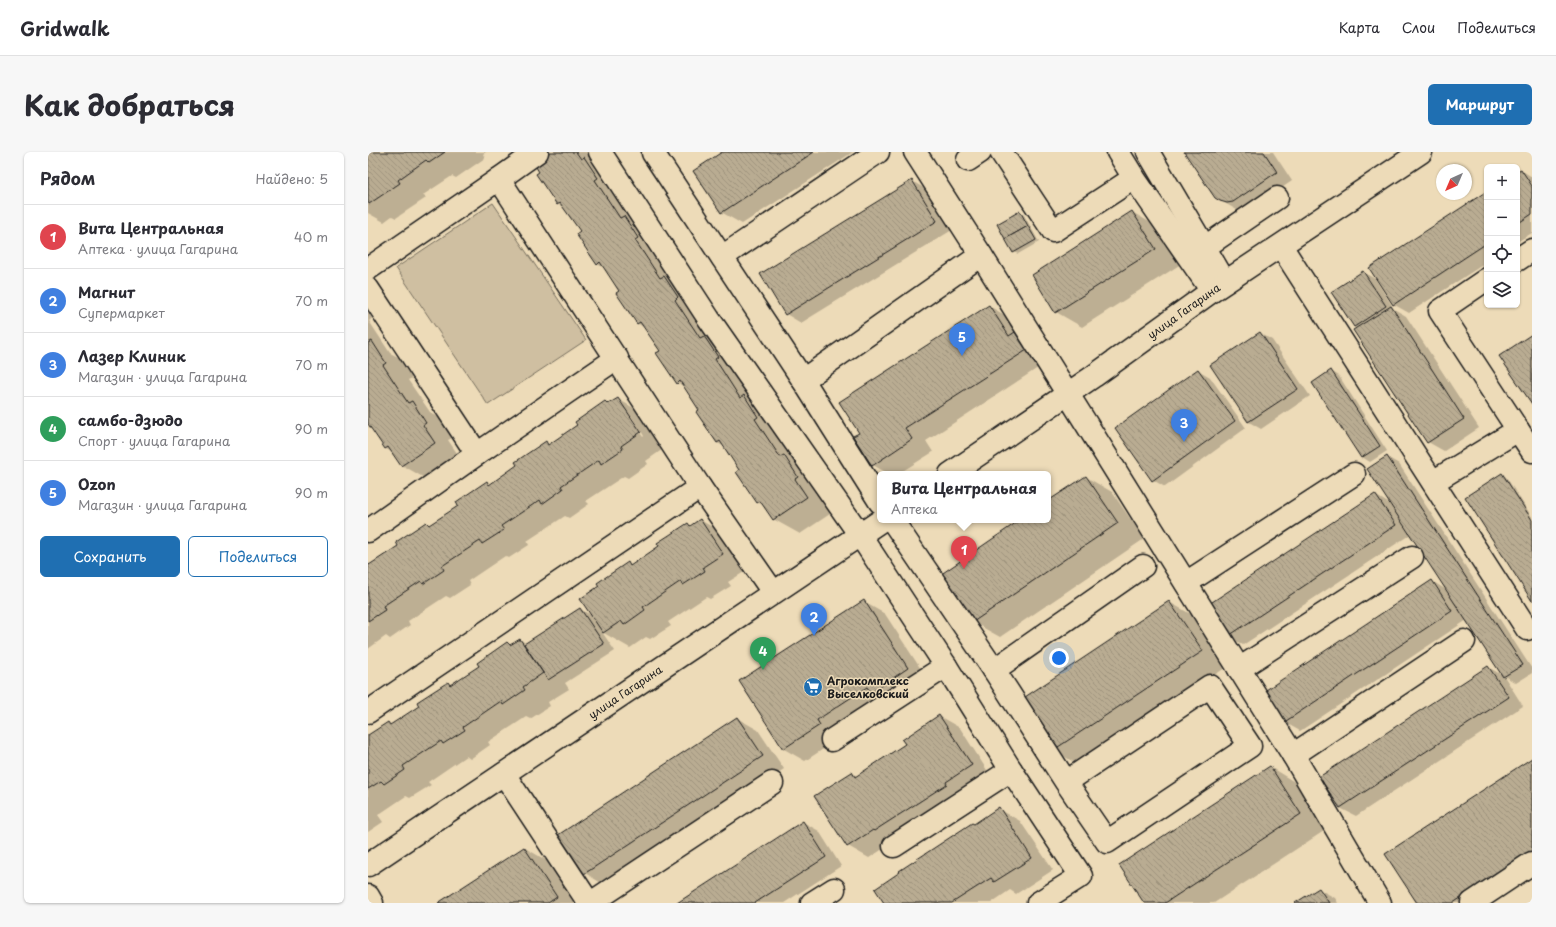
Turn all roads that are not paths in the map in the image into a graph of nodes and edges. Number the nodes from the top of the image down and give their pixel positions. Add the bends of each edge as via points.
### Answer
1 (537, 152) edge
2 (600, 152) edge
3 (654, 152) edge
4 (878, 152) edge
5 (915, 152) edge
6 (1001, 152) edge
7 (1118, 152) edge
8 (1148, 152) edge
9 (1421, 152) edge
10 (1134, 178) junction
11 (499, 179) junction
12 (1277, 198) dead end
13 (1281, 246) junction
14 (1532, 250) edge
15 (1198, 254) junction
16 (981, 255) junction
17 (722, 257) junction
18 (1520, 258) edge
19 (368, 269) edge
20 (1484, 281) edge
21 (1218, 286) junction
22 (368, 289) edge
23 (617, 358) junction
24 (803, 380) junction
25 (1068, 394) junction
26 (1518, 430) junction
27 (1532, 452) edge
28 (478, 454) junction
29 (954, 471) edge
30 (1354, 474) dead end
31 (1433, 482) junction
32 (700, 487) junction
33 (877, 497) edge
34 (878, 523) edge
35 (894, 523) edge
36 (368, 530) edge
37 (860, 535) junction
38 (1412, 557) dead end
39 (1143, 566) dead end
40 (1186, 584) junction
41 (773, 592) junction
42 (1528, 629) dead end
43 (1464, 641) dead end
44 (946, 666) junction
45 (1239, 669) junction
46 (994, 670) junction
47 (368, 712) edge
48 (832, 740) dead end
49 (1293, 755) junction
50 (1011, 770) junction
51 (504, 774) junction
52 (1066, 782) junction
53 (772, 783) dead end
54 (894, 846) dead end
55 (1532, 863) edge
56 (368, 865) edge
57 (834, 889) dead end
58 (368, 896) edge
59 (372, 903) edge
60 (590, 903) edge
61 (812, 903) edge
62 (1038, 903) edge
63 (1380, 903) edge
64 (1472, 903) edge

1 - 11 street
2 - 37 street via 709,319
3 - 17 street
4 - 17 street
5 - 16 street
6 - 10 street via 1053,231
7 - 10 street
8 - 15 street
9 - 13 street, улица Гагарина
10 - 15 street
11 - 19 street
11 - 23 street
12 - 15 street
13 - 21 street, улица Гагарина
13 - 31 street
14 - 18 street
15 - 21 street
16 - 24 street
16 - 25 street
17 - 24 street
20 - 26 street via 1440,311
21 - 25 street, улица Гагарина
22 - 28 street
23 - 28 street
23 - 32 street
24 - 33 street
25 - 29 street, улица Гагарина
25 - 40 street
26 - 27 street
26 - 31 street
28 - 36 street
30 - 40 street
31 - 42 street
32 - 41 street
32 - 47 street
34 - 37 street, улица Гагарина
35 - 46 street
37 - 41 street, улица Гагарина
37 - 44 street
38 - 45 street
39 - 46 street
40 - 45 street
41 - 51 street, улица Гагарина
43 - 49 street
44 - 48 street
44 - 50 street
45 - 49 street
46 - 52 street
49 - 63 street
50 - 54 street
50 - 62 street via 1081,876
51 - 56 street, улица Гагарина
51 - 60 street
52 - 52 street via 1210,686 1250,746 1107,842
53 - 60 street
55 - 64 street
57 - 61 street
58 - 59 street

